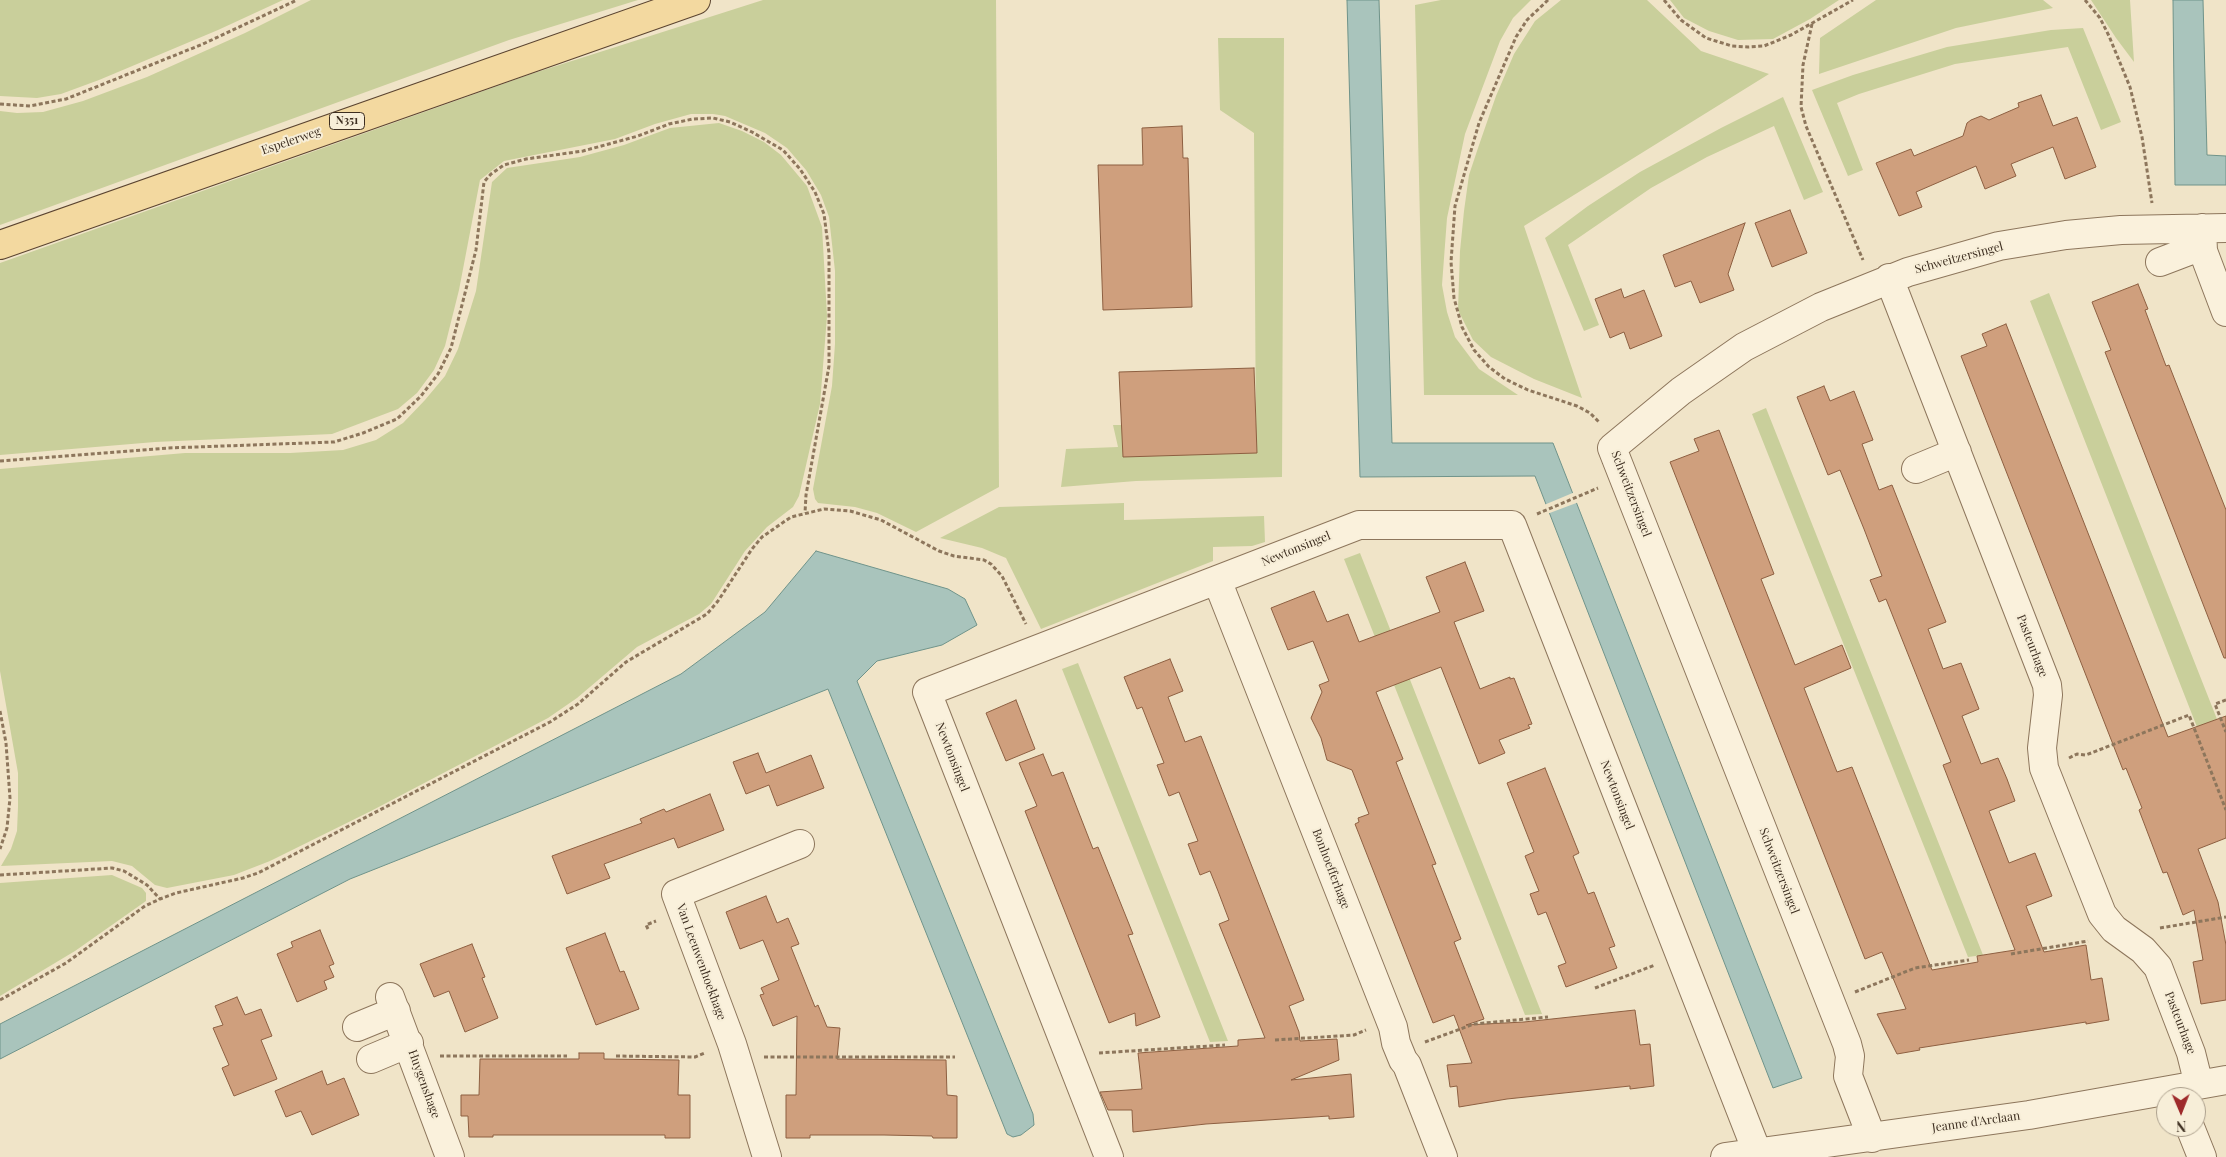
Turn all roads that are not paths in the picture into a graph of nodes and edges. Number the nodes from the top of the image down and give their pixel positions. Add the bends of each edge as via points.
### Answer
1 (696, 0) edge
2 (2210, 234) edge
3 (0, 245) edge
4 (2160, 262) dead end
5 (1889, 278) junction
6 (2226, 312) edge
7 (1957, 452) junction
8 (1916, 469) dead end
9 (1217, 580) junction
10 (800, 844) dead end
11 (362, 1019) dead end
12 (402, 1021) junction
13 (371, 1058) dead end
14 (2226, 1080) edge
15 (2187, 1087) edge
16 (2199, 1087) edge
17 (2156, 1095) edge
18 (2194, 1137) edge
19 (1872, 1138) junction
20 (1759, 1155) edge
21 (450, 1157) edge
22 (768, 1157) edge
23 (1109, 1157) edge
24 (1443, 1157) edge
25 (1725, 1157) edge
26 (2202, 1157) edge

1 - 3 main road, Espelerweg / N351
2 - 4 street
2 - 5 street, Schweitzersingel via 2121,230 2033,240 1961,256
2 - 6 street
5 - 7 street, Pasteurhage
5 - 19 street, Schweitzersingel via 1795,319 1744,348 1681,391 1612,448 1847,1044 1850,1056 1848,1076
7 - 8 street
7 - 15 street, Pasteurhage via 2047,685 2042,748 2044,768 2102,914 2113,928 2143,950 2158,967 2191,1053
9 - 20 street, Newtonsingel via 1359,525 1512,525
9 - 23 street, Newtonsingel via 927,692
9 - 24 street, Bonhoefferhage
10 - 22 street, Van Leeuwenhoekhage via 676,894 732,1044
11 - 12 street
12 - 13 street
12 - 21 street, Huygenshage
14 - 16 street, Jeanne d'Arclaan
17 - 19 street, Jeanne d'Arclaan
18 - 26 street
19 - 20 street, Jeanne d'Arclaan
20 - 25 street, Jeanne d'Arclaan

